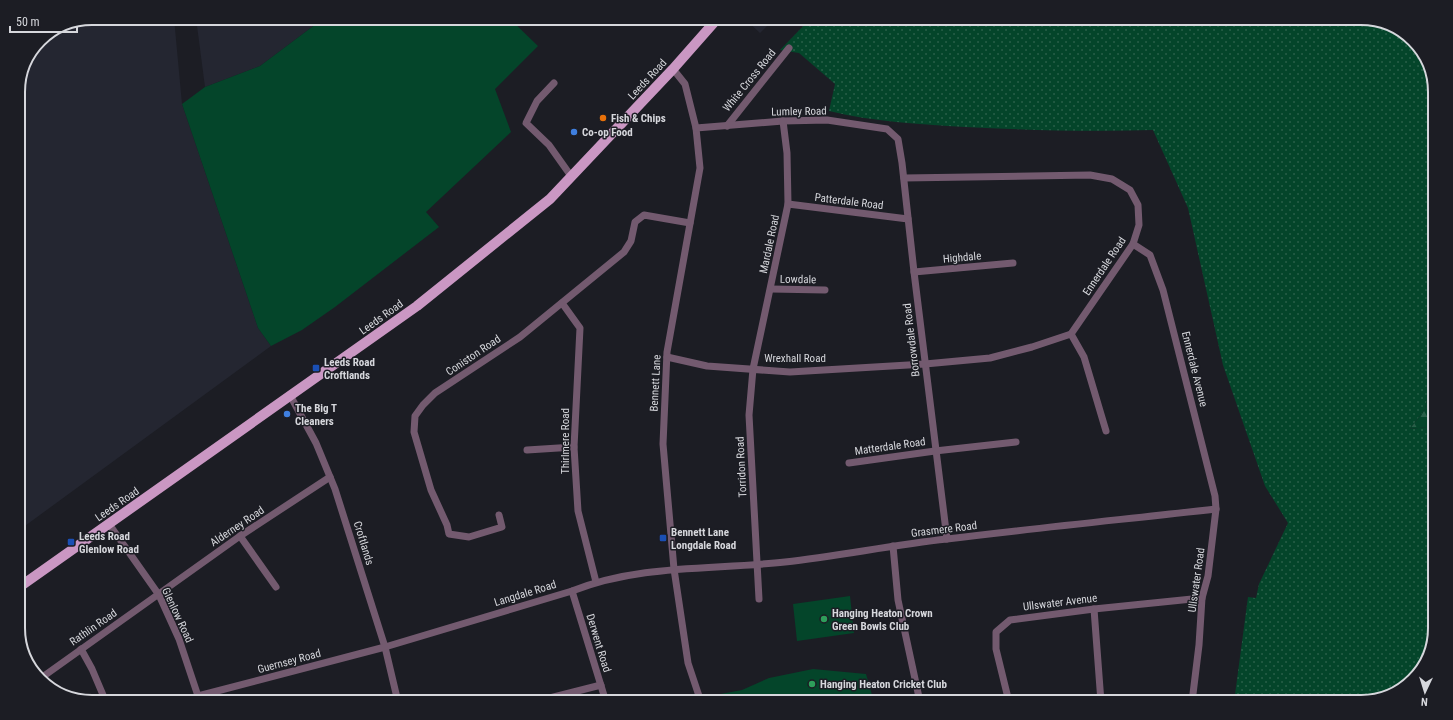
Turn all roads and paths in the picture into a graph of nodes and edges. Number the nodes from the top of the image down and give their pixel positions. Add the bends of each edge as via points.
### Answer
1 (712, 25) edge
2 (789, 48) dead end
3 (673, 69) junction
4 (554, 83) dead end
5 (783, 121) junction
6 (726, 126) junction
7 (696, 128) junction
8 (898, 139) joint
9 (571, 176) junction
10 (904, 178) junction
11 (788, 204) junction
12 (908, 219) junction
13 (690, 224) junction
14 (1133, 244) junction
15 (1013, 263) dead end
16 (914, 272) junction
17 (771, 289) junction
18 (825, 290) dead end
19 (562, 303) junction
20 (1071, 334) junction
21 (667, 357) junction
22 (925, 364) junction
23 (753, 369) junction
24 (291, 397) junction
25 (1106, 431) dead end
26 (1016, 442) dead end
27 (574, 447) junction
28 (527, 450) dead end
29 (935, 451) junction
30 (849, 463) dead end
31 (330, 477) junction
32 (1216, 510) junction
33 (499, 515) dead end
34 (109, 524) junction
35 (240, 536) junction
36 (946, 539) junction
37 (893, 546) junction
38 (757, 565) junction
39 (674, 569) junction
40 (596, 582) junction
41 (25, 583) edge
42 (276, 587) dead end
43 (572, 591) junction
44 (159, 595) junction
45 (1202, 598) junction
46 (759, 599) dead end
47 (1094, 609) junction
48 (385, 647) junction
49 (82, 649) junction
50 (45, 675) edge
51 (601, 686) junction
52 (103, 695) edge
53 (198, 695) edge
54 (213, 695) edge
55 (396, 695) edge
56 (563, 695) edge
57 (604, 695) edge
58 (698, 695) edge
59 (918, 695) edge
60 (1007, 695) edge
61 (1100, 695) edge
62 (1193, 695) edge

1 - 3 main road, Leeds Road
2 - 6 street, White Cross Road
3 - 7 street, Bennett Lane via 685,84
3 - 9 main road, Leeds Road
4 - 9 street via 537,101 526,123 549,146
5 - 6 street, Lumley Road
5 - 8 street, Lumley Road via 827,120 887,129
5 - 11 street, Mardale Road via 787,154
6 - 7 street, Lumley Road
7 - 13 street, Bennett Lane via 700,168
8 - 10 street, Borrowdale Road
9 - 24 main road, Leeds Road via 550,199 417,306
10 - 12 street, Borrowdale Road
10 - 14 street, Ennerdale Road via 1090,175 1112,179 1130,190 1138,205 1139,225
11 - 12 street, Patterdale Road
11 - 17 street, Mardale Road
12 - 16 street, Borrowdale Road
13 - 19 street, Coniston Road via 644,215 635,222 631,241 624,252
13 - 21 street, Bennett Lane
14 - 20 street, Ennerdale Road
14 - 32 street, Ennerdale Avenue via 1150,256 1163,290 1215,496
15 - 16 street, Highdale
16 - 22 street, Borrowdale Road
17 - 18 street, Lowdale
17 - 23 street, Mardale Road
19 - 27 street, Thirlmere Road via 580,328
19 - 33 street, Coniston Road via 520,337 436,393 415,416 414,432 431,490 449,534 469,537 502,527
20 - 22 street via 990,358
20 - 25 street via 1084,357
21 - 23 street, Wrexhall Road via 707,366
21 - 39 street, Bennett Lane via 663,444
22 - 23 street, Wrexhall Road via 790,372
22 - 29 street, Borrowdale Road
23 - 38 street, Torridon Road via 749,415
24 - 31 street, Croftlands via 316,443
24 - 34 main road, Leeds Road
26 - 29 street, Matterdale Road
27 - 28 street
27 - 40 street, Thirlmere Road via 578,511
29 - 30 street, Matterdale Road
29 - 36 street, Borrowdale Road
31 - 35 street, Alderney Road
31 - 48 street, Croftlands
32 - 36 street, Grasmere Road
32 - 45 street, Ullswater Road via 1208,576
34 - 41 main road, Leeds Road
34 - 44 street, Glenlow Road
35 - 42 street
35 - 44 street, Alderney Road
36 - 37 street, Grasmere Road
37 - 38 street, Grasmere Road
37 - 59 street via 898,600
38 - 39 street, Grasmere Road
38 - 46 street, Torridon Road
39 - 40 street, Langdale Road via 633,573
39 - 58 street, Bennett Lane via 688,663
40 - 43 street, Langdale Road
43 - 48 street, Langdale Road
43 - 51 street, Derwent Road
44 - 49 street, Rathlin Road
44 - 53 street, Glenlow Road via 179,639
45 - 47 street, Ullswater Avenue
45 - 62 street, Ullswater Road
47 - 60 street, Ullswater Avenue via 1010,620 996,632 996,648
47 - 61 street
48 - 54 street, Guernsey Road
48 - 55 street, Croftlands
49 - 50 street, Rathlin Road
49 - 52 street
51 - 56 street
51 - 57 street, Derwent Road

